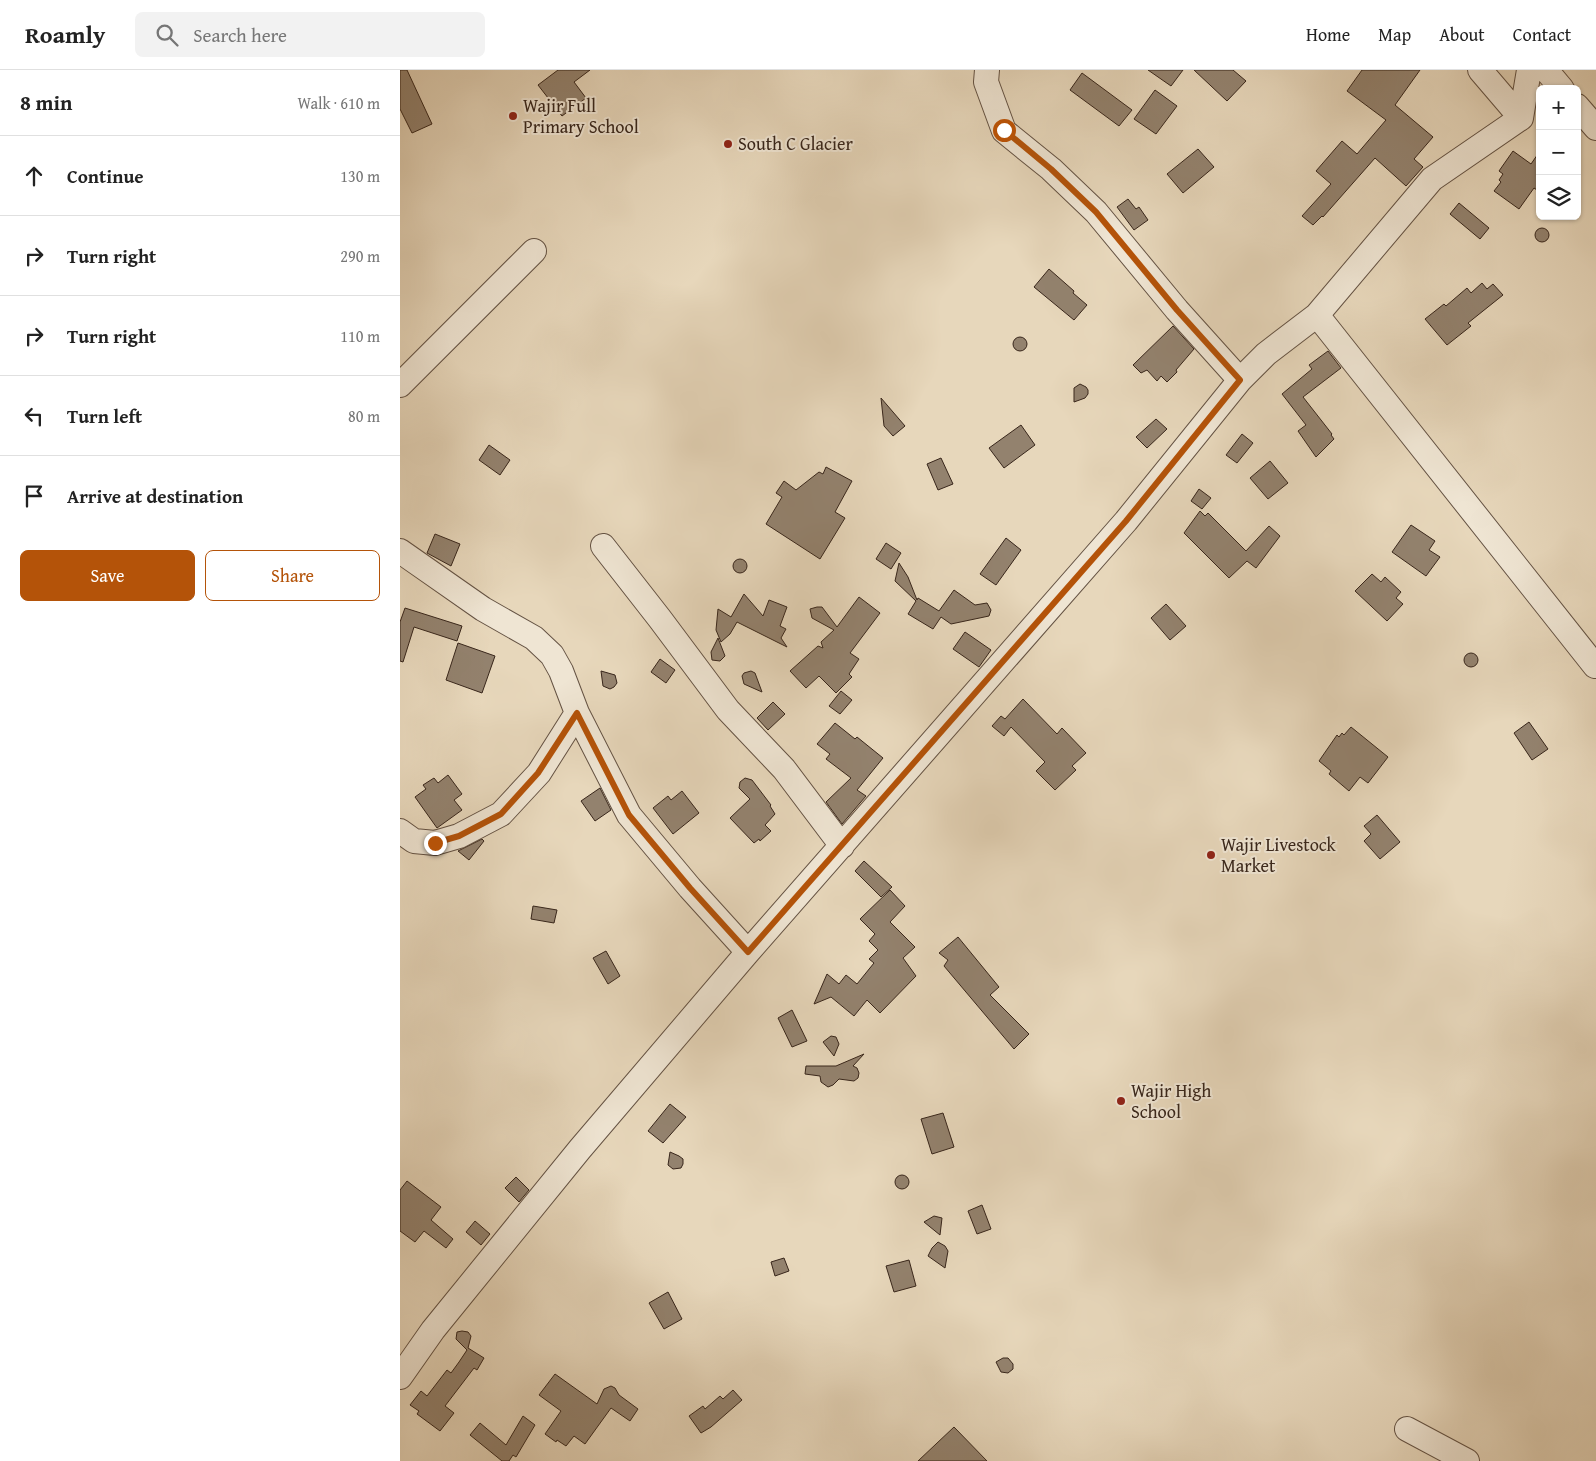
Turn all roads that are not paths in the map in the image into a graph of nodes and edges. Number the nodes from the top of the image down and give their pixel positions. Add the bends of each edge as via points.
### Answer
1 (987, 70) edge
2 (1480, 70) edge
3 (1529, 70) edge
4 (1546, 70) edge
5 (1559, 85) edge
6 (1581, 111) edge
7 (1521, 118) junction
8 (1596, 128) edge
9 (534, 251) dead end
10 (1317, 315) junction
11 (1240, 380) junction
12 (400, 385) edge
13 (603, 546) dead end
14 (400, 551) edge
15 (1595, 666) edge
16 (577, 713) junction
17 (400, 831) edge
18 (842, 846) junction
19 (748, 952) junction
20 (400, 1377) edge
21 (1407, 1429) dead end
22 (1466, 1461) edge

1 - 11 street via 986,82 1004,130 1096,212
2 - 7 street
3 - 7 street
4 - 5 street
6 - 8 street
7 - 10 street via 1432,179
9 - 12 street
10 - 11 street via 1266,354
10 - 15 street
11 - 18 street via 1126,521
13 - 18 street via 728,710 784,770
14 - 16 street via 483,609 534,638 552,655
16 - 17 street via 538,773 501,814 459,836 435,843 414,841
16 - 19 street via 629,815
18 - 19 street
19 - 20 street via 580,1148 433,1330
21 - 22 street

